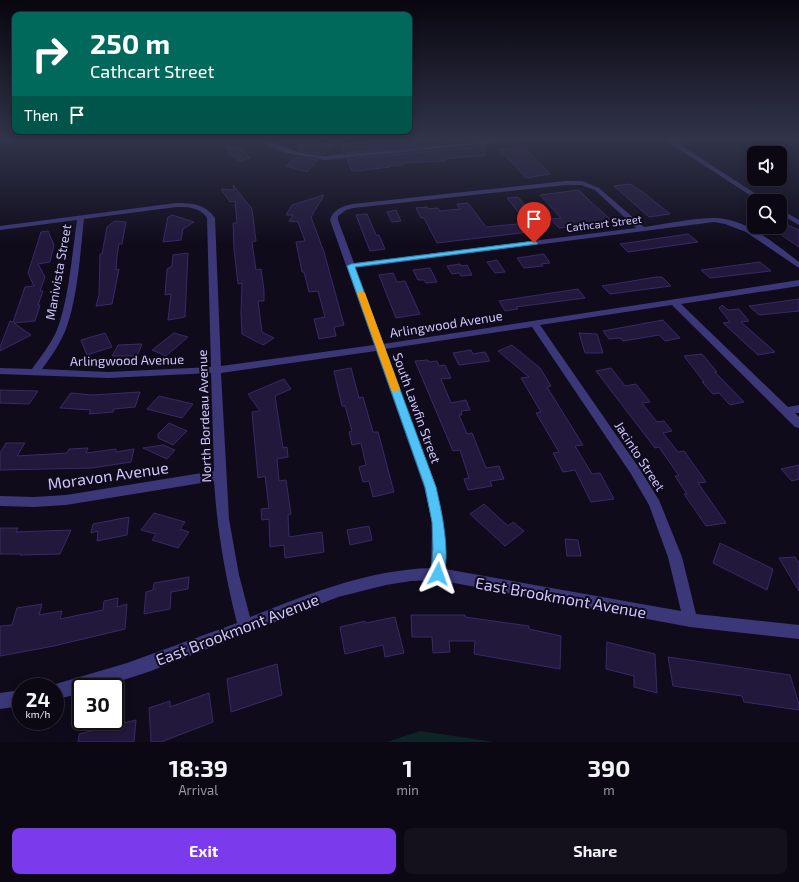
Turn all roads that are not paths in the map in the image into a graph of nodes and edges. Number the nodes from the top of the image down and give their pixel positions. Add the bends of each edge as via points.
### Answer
1 (722, 175) edge
2 (753, 194) edge
3 (787, 215) edge
4 (81, 217) junction
5 (799, 223) edge
6 (0, 228) edge
7 (642, 229) junction
8 (351, 266) junction
9 (799, 266) edge
10 (799, 283) edge
11 (674, 302) junction
12 (534, 323) junction
13 (381, 347) junction
14 (216, 370) junction
15 (0, 371) edge
16 (35, 372) junction
17 (799, 409) edge
18 (786, 411) junction
19 (799, 424) edge
20 (220, 475) junction
21 (0, 501) edge
22 (438, 574) junction
23 (690, 620) junction
24 (245, 627) junction
25 (799, 632) edge
26 (64, 690) edge
27 (12, 699) edge
28 (0, 701) edge

1 - 2 street
3 - 5 street
4 - 6 street
4 - 14 street, North Bordeau Avenue via 176,204 204,210 211,218
4 - 16 street, Manivista Street via 68,306 50,351
7 - 8 street, Cathcart Street
7 - 8 street, South Lawfin Street via 597,190 582,183 353,206 339,211 334,220
7 - 9 street, Cathcart Street via 725,221 746,228
8 - 13 street, South Lawfin Street
10 - 11 street, Arlingwood Avenue
11 - 12 street, Arlingwood Avenue
11 - 18 street
12 - 13 street, Arlingwood Avenue
12 - 23 street, Jacinto Street via 655,504 675,557
13 - 14 street, Arlingwood Avenue
13 - 22 street, South Lawfin Street via 430,487 438,522
14 - 16 street, Arlingwood Avenue via 108,375
14 - 20 street, North Bordeau Avenue
15 - 16 street, Arlingwood Avenue
17 - 18 street
18 - 19 street
20 - 21 street, Moravon Avenue via 66,500
20 - 24 street, North Bordeau Avenue via 223,519 232,575
22 - 23 street, East Brookmont Avenue
22 - 24 street, East Brookmont Avenue via 385,577 341,589
23 - 25 street, East Brookmont Avenue
24 - 26 street, East Brookmont Avenue via 142,666
27 - 28 street

